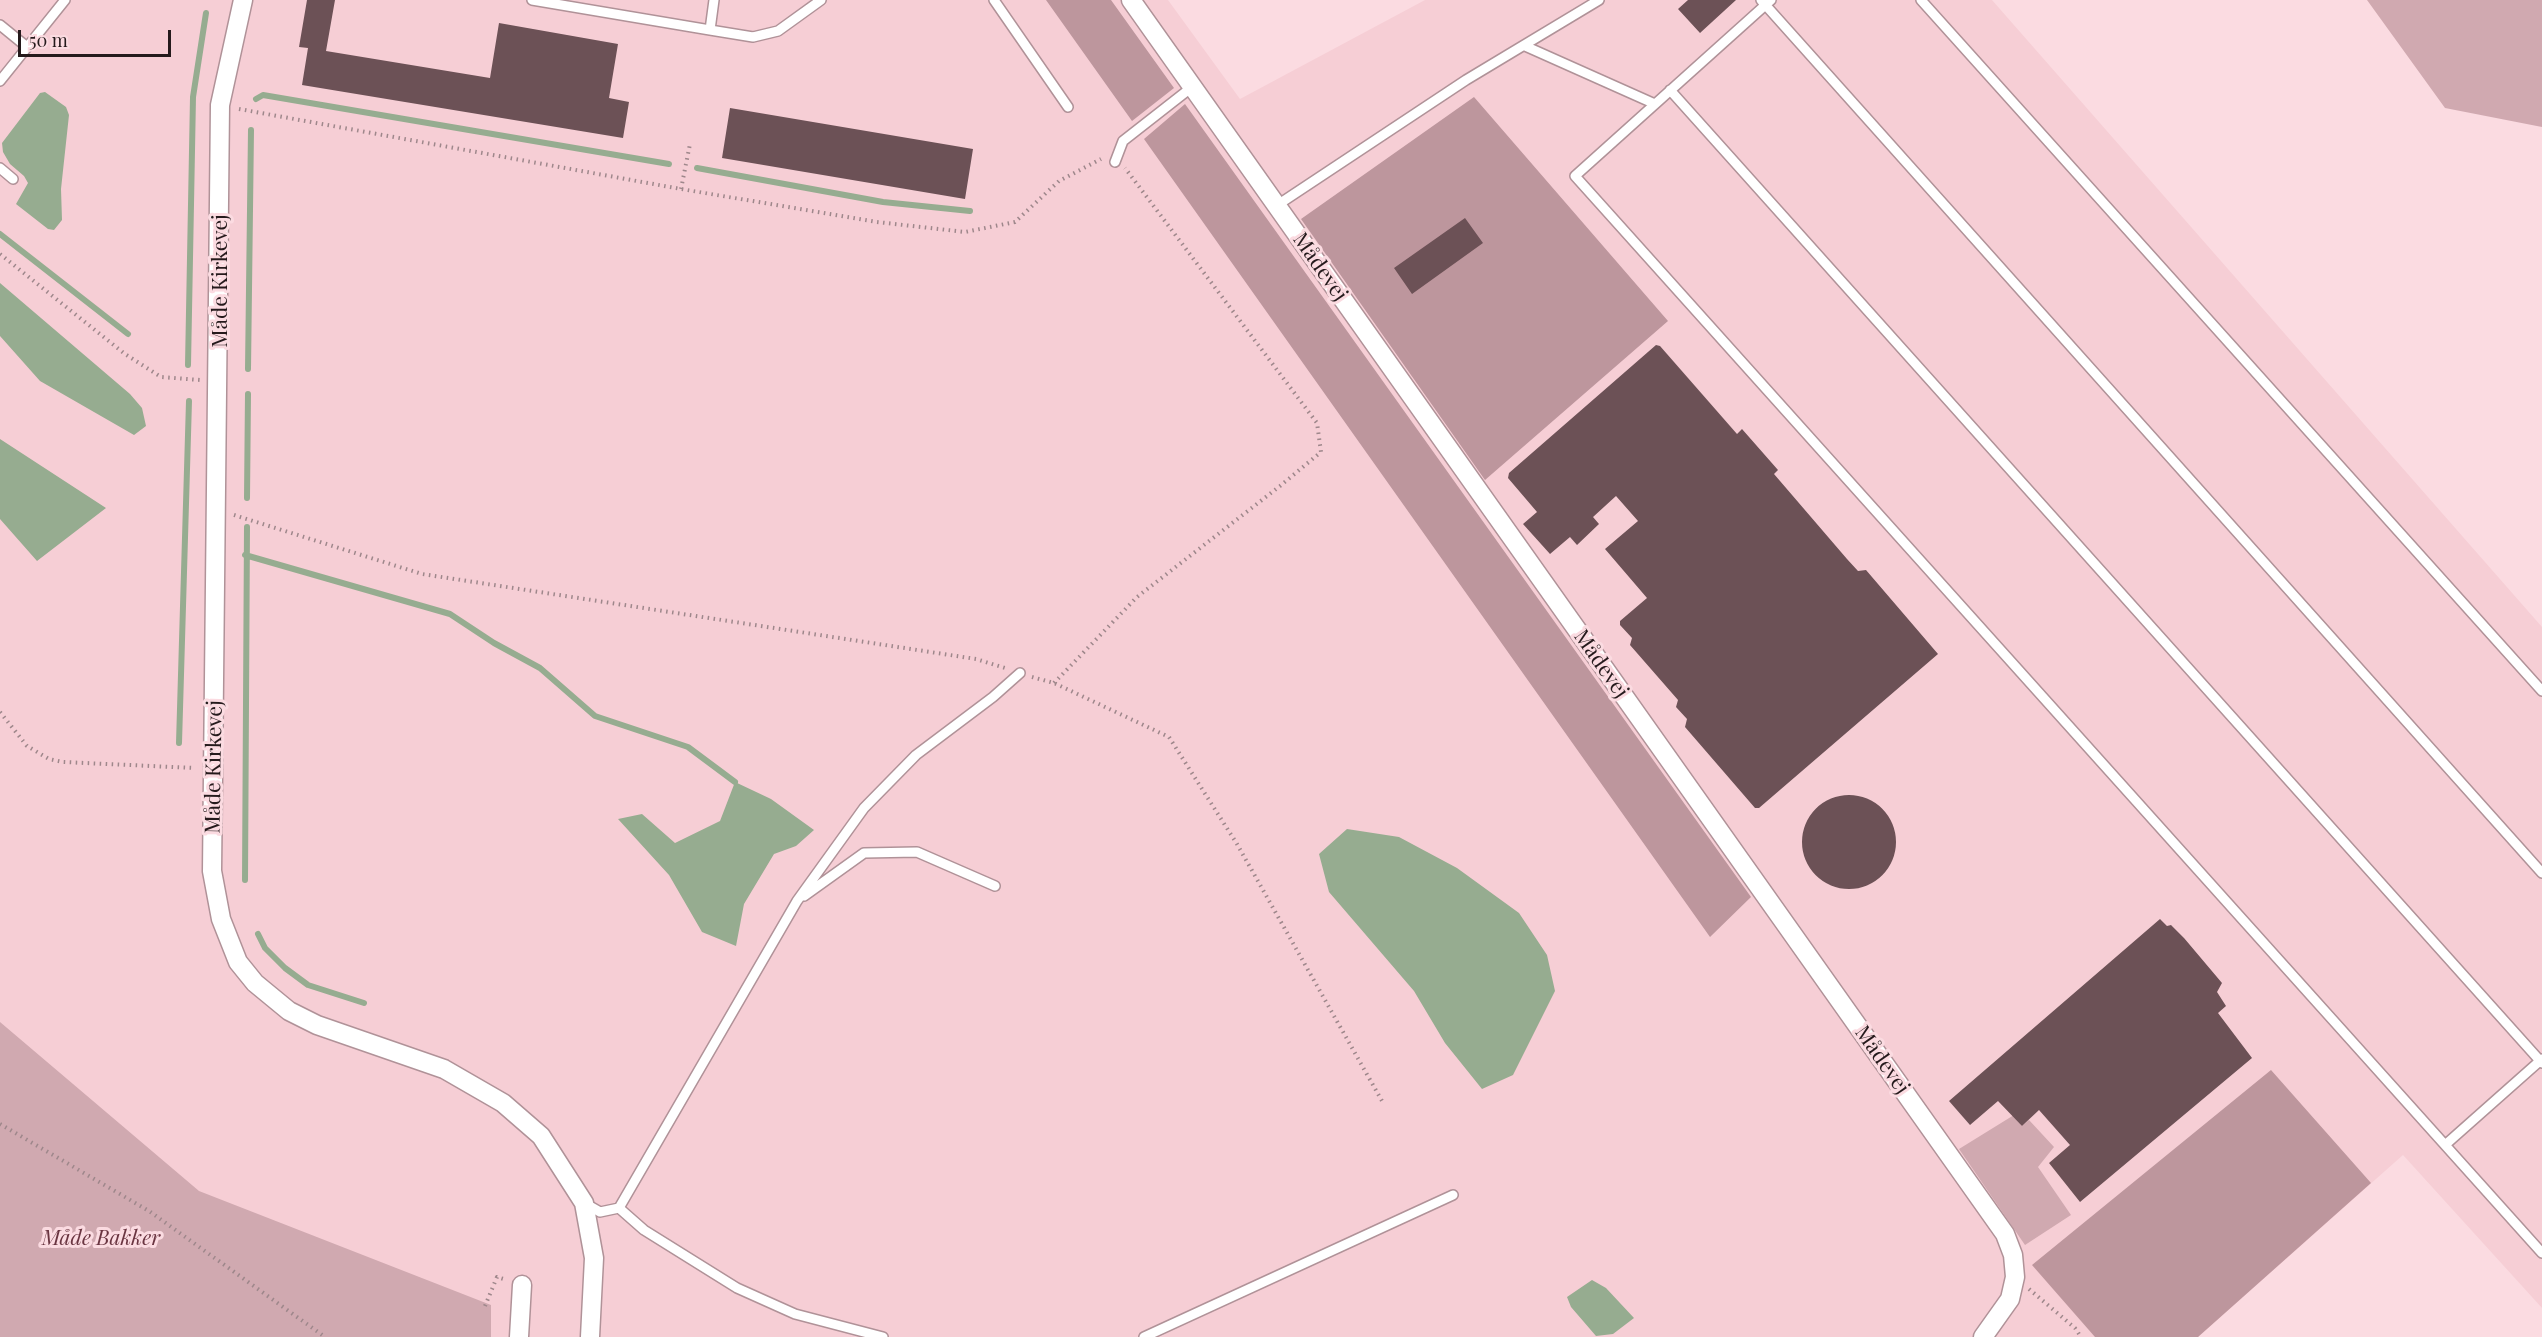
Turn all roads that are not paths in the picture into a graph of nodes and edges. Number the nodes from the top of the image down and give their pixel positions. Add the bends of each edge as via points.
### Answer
1 (65, 0) edge
2 (243, 0) edge
3 (532, 0) edge
4 (714, 0) edge
5 (821, 0) edge
6 (994, 0) edge
7 (1131, 0) edge
8 (1599, 0) edge
9 (1921, 0) edge
10 (1766, 2) edge
11 (0, 25) edge
12 (710, 30) junction
13 (1526, 46) junction
14 (27, 47) junction
15 (0, 81) edge
16 (1192, 87) junction
17 (1670, 90) junction
18 (1655, 104) junction
19 (1068, 107) dead end
20 (1115, 162) road end
21 (0, 168) edge
22 (13, 179) dead end
23 (1276, 206) junction
24 (1020, 673) road end
25 (2542, 691) edge
26 (2542, 873) edge
27 (995, 886) dead end
28 (797, 901) junction
29 (2541, 1061) edge
30 (2445, 1145) junction
31 (1453, 1195) dead end
32 (584, 1203) junction
33 (619, 1208) junction
34 (2542, 1253) edge
35 (522, 1285) road end
36 (519, 1337) edge
37 (590, 1337) edge
38 (883, 1337) edge
39 (1144, 1337) edge
40 (1983, 1337) edge

1 - 14 lane
2 - 32 street, Måde Kirkevej via 220,105 212,871 221,919 238,962 255,983 290,1011 317,1025 444,1069 503,1102 541,1136
3 - 12 lane
4 - 12 lane
5 - 12 lane via 778,31 753,36
6 - 19 lane
7 - 16 street, Mådevej
8 - 13 lane
9 - 25 lane
10 - 17 lane
10 - 26 lane
11 - 14 lane
13 - 18 lane
13 - 23 lane via 1466,80
14 - 15 lane
16 - 20 lane via 1123,141
16 - 23 street, Mådevej
17 - 18 lane
17 - 29 lane
18 - 30 lane via 1575,176
21 - 22 lane
23 - 40 street, Mådevej via 2005,1234 2013,1255 2015,1277 2010,1299
24 - 28 lane via 916,754 864,808
27 - 28 lane via 917,852 864,853
28 - 33 lane
29 - 30 lane
30 - 34 lane
31 - 39 lane
32 - 33 lane via 600,1212
32 - 37 street, Måde Kirkevej via 594,1258
33 - 38 lane via 644,1230 736,1288 795,1314
35 - 36 street

